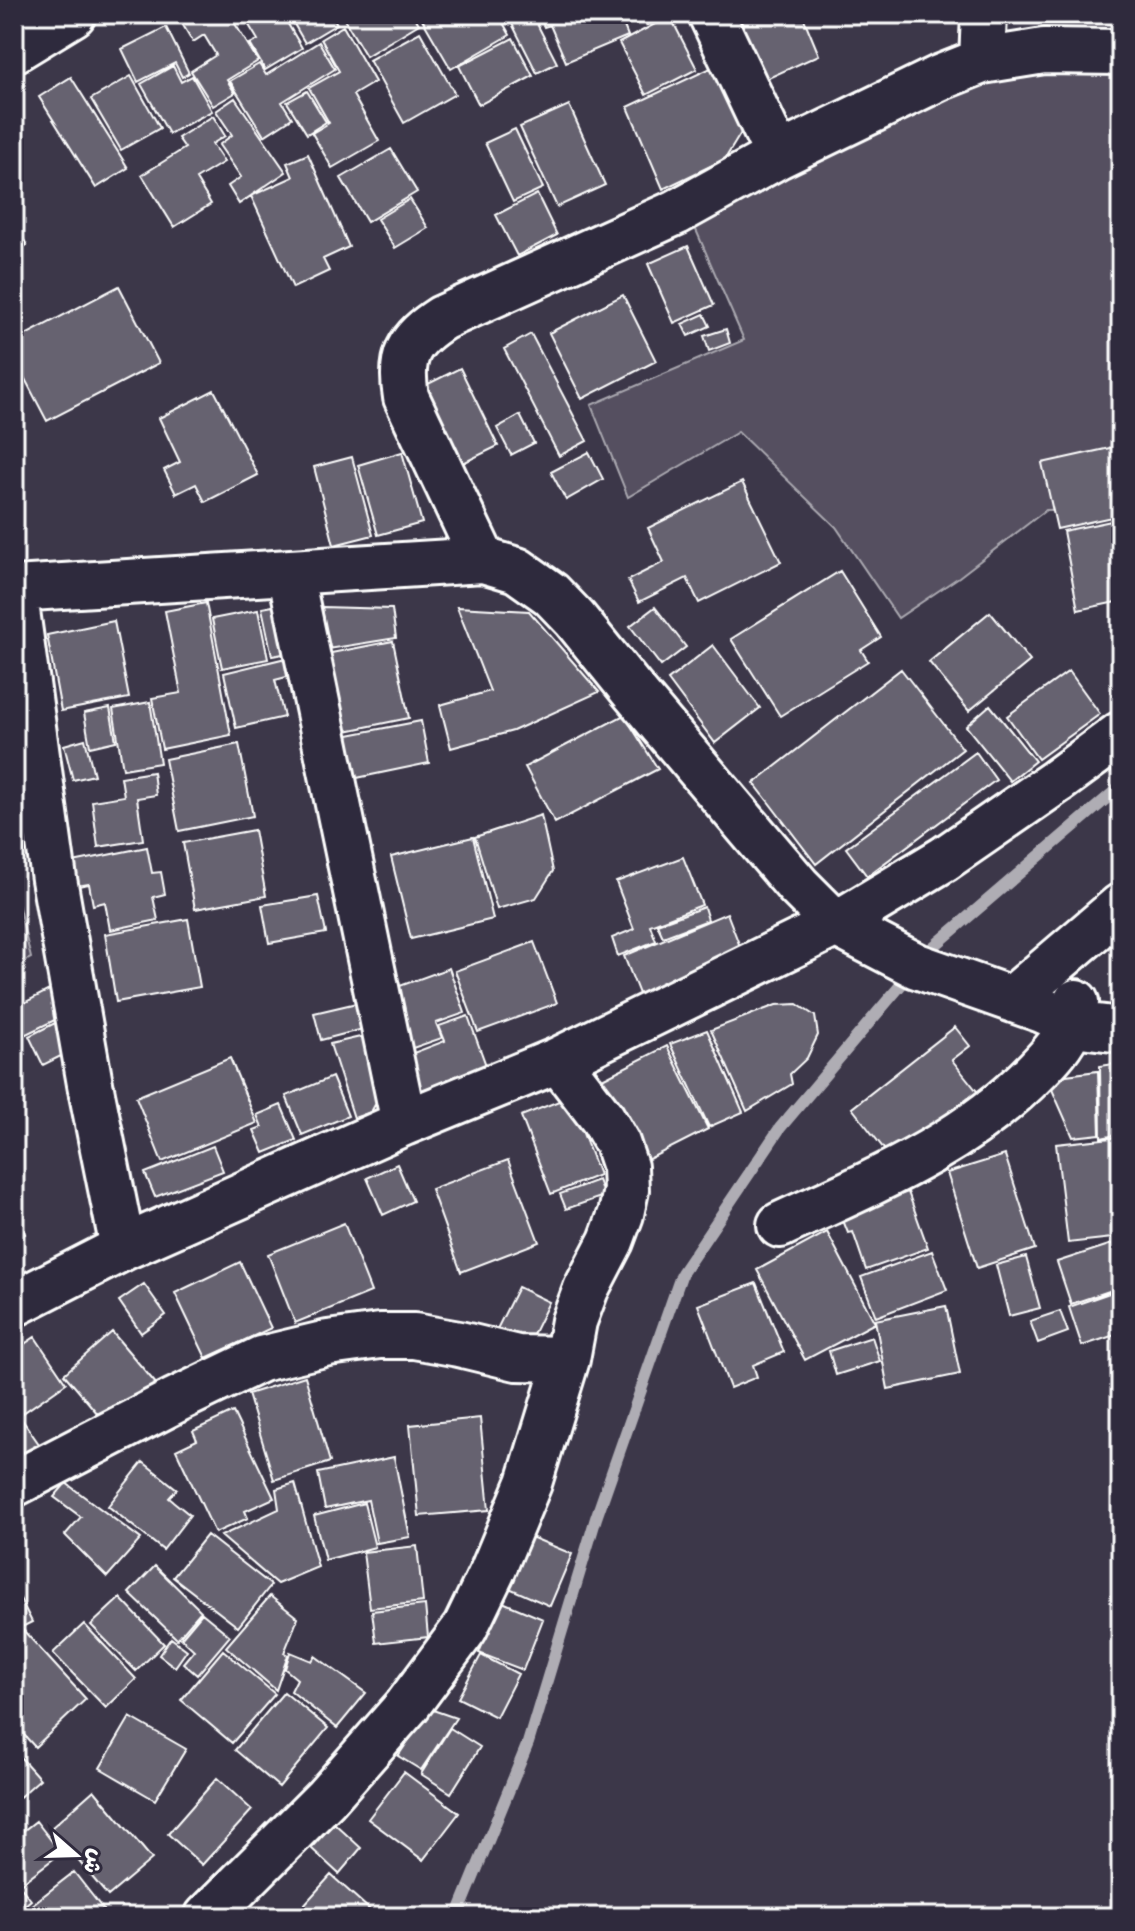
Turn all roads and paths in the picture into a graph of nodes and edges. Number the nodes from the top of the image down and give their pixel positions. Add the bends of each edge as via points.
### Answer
1 (73, 14) edge
2 (711, 14) edge
3 (984, 14) edge
4 (14, 50) edge
5 (1121, 52) edge
6 (982, 61) junction
7 (778, 156) junction
8 (483, 560) junction
9 (290, 572) junction
10 (14, 589) edge
11 (1121, 734) edge
12 (1121, 906) edge
13 (836, 924) junction
14 (1121, 1004) edge
15 (1051, 1009) junction
16 (1121, 1030) edge
17 (558, 1060) junction
18 (404, 1123) junction
19 (780, 1225) dead end
20 (123, 1248) junction
21 (14, 1304) edge
22 (567, 1359) junction
23 (14, 1484) edge
24 (207, 1917) edge

1 - 4 street
2 - 7 street
3 - 6 street
5 - 6 street via 1044,51
6 - 7 street
7 - 8 street via 677,212 442,318 412,343 402,377 406,397
8 - 9 street
8 - 13 street via 517,570 559,602 798,886
9 - 10 street
9 - 18 street
10 - 20 street via 54,879
11 - 13 street via 955,851
12 - 15 street
13 - 15 street via 917,966
13 - 17 street
14 - 15 street
15 - 16 street
15 - 19 street via 1063,1040 1019,1089 978,1123 908,1165
17 - 18 street
17 - 22 street via 617,1143 626,1190 611,1241 574,1321
18 - 20 street
20 - 21 street
22 - 23 street via 517,1358 414,1336 328,1343 261,1359
22 - 24 street via 529,1483 465,1628 359,1762

